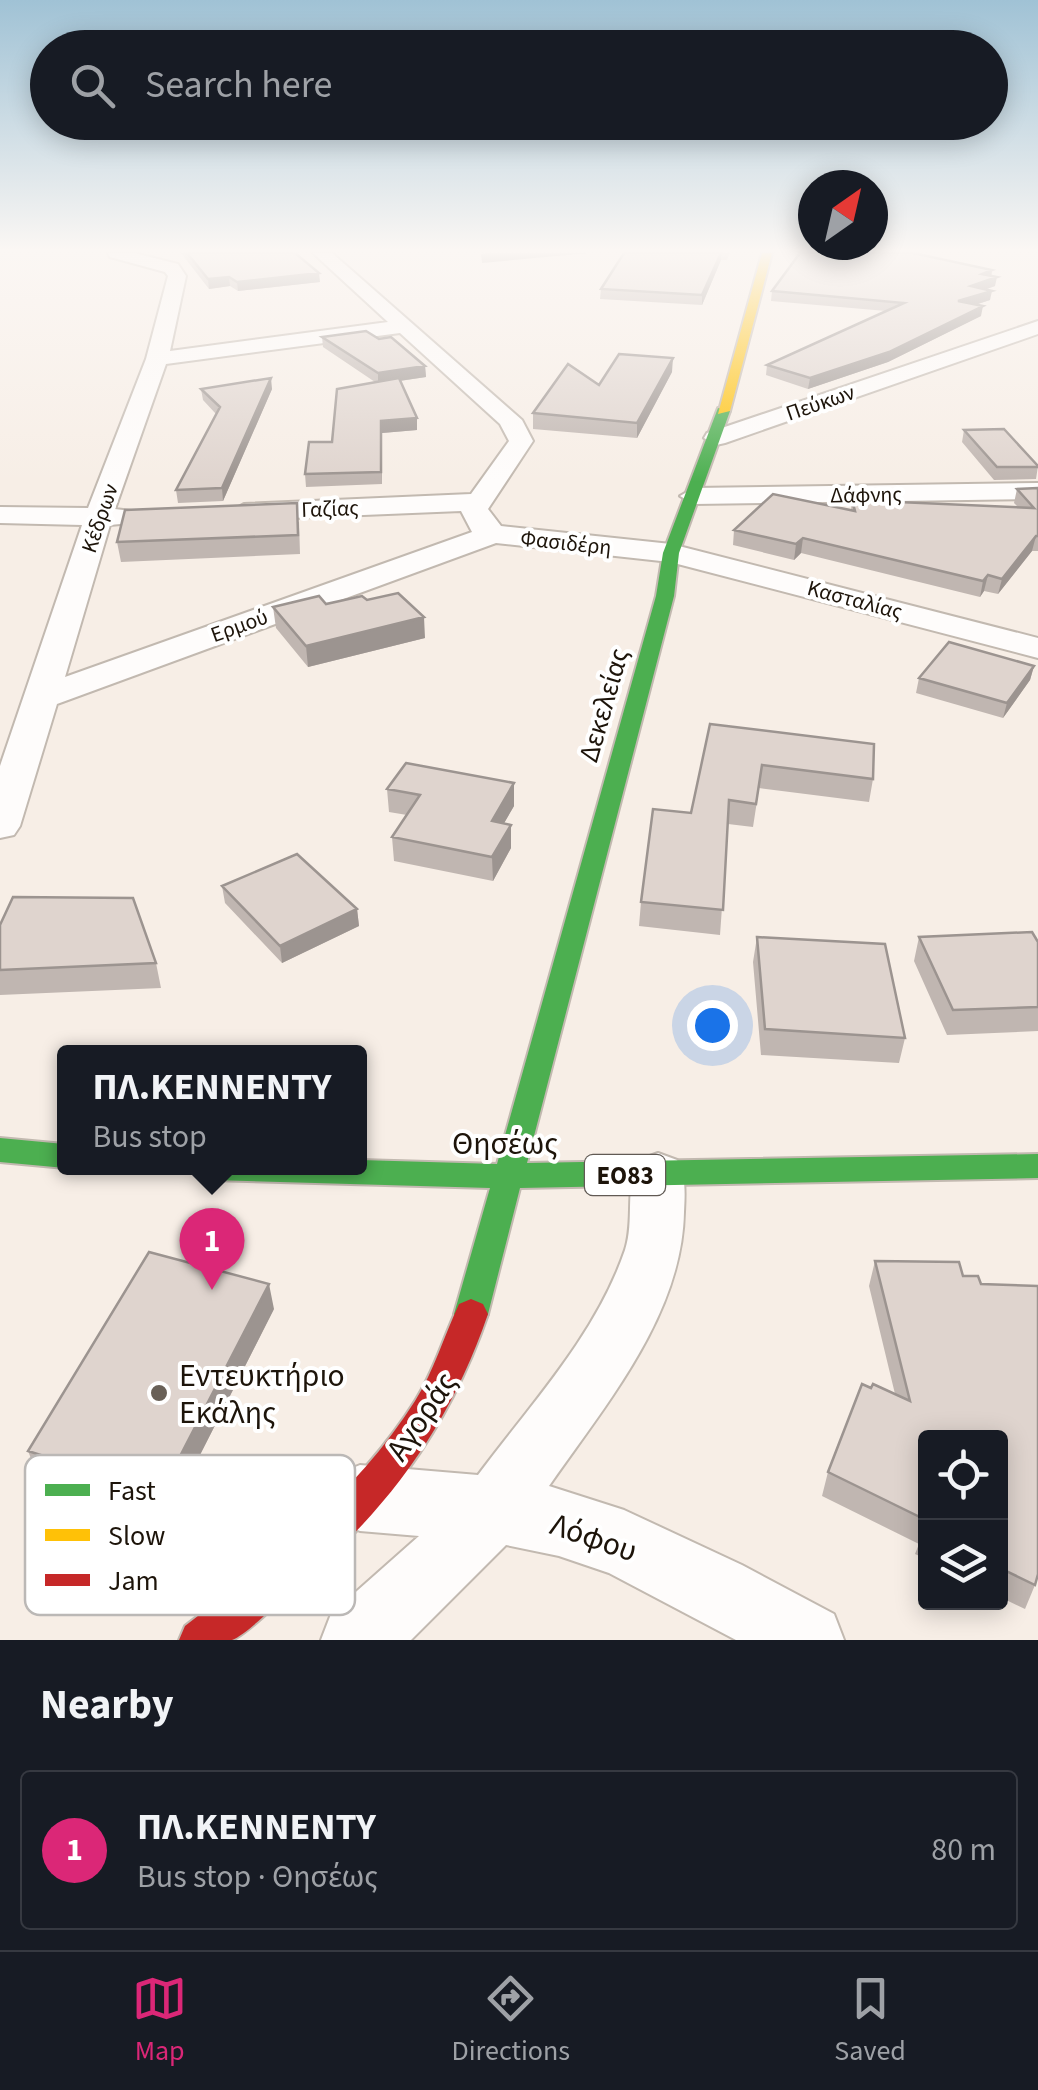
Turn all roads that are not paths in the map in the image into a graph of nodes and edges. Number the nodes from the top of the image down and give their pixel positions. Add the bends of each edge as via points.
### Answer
1 (164, 330) edge
2 (380, 330) edge
3 (411, 330) edge
4 (746, 330) edge
5 (1034, 330) edge
6 (157, 359) junction
7 (716, 438) junction
8 (1038, 492) edge
9 (694, 496) junction
10 (480, 502) junction
11 (212, 513) edge
12 (0, 515) edge
13 (155, 516) edge
14 (98, 518) junction
15 (494, 534) junction
16 (671, 553) junction
17 (1038, 648) edge
18 (42, 696) junction
19 (0, 826) edge
20 (0, 1150) edge
21 (57, 1155) edge
22 (1038, 1166) edge
23 (367, 1172) edge
24 (658, 1175) junction
25 (506, 1176) junction
26 (360, 1498) junction
27 (355, 1503) edge
28 (492, 1511) junction
29 (231, 1615) edge
30 (200, 1640) edge
31 (357, 1640) edge
32 (808, 1640) edge

1 - 6 street, Κέδρων
2 - 6 street
3 - 10 street via 510,420 521,441
4 - 7 street, Δεκελείας
5 - 7 street, Πεύκων
6 - 14 street, Κέδρων
7 - 9 street, Δεκελείας
8 - 9 street, Δάφνης
9 - 16 street, Δεκελείας
10 - 11 street, Γαζίας
10 - 15 street, Φασιδέρη via 475,518
12 - 14 street
13 - 14 street
14 - 18 street, Κέδρων
15 - 16 street, Φασιδέρη
15 - 18 street, Ερμού
16 - 17 street, Κασταλίας
16 - 25 street, Δεκελείας via 665,596
18 - 19 street, Κέδρων
20 - 21 street
22 - 24 street, Θησέως / ΕΟ83
23 - 25 street, Θησέως / ΕΟ83
24 - 25 street, Θησέως / ΕΟ83
24 - 28 street via 655,1246 618,1336
25 - 26 street, Αγοράς via 458,1360 421,1426
26 - 27 street, Αγοράς
26 - 28 street, Λόφου
28 - 31 street
28 - 32 street, Λόφου via 554,1521 635,1548
29 - 30 street, Αγοράς

